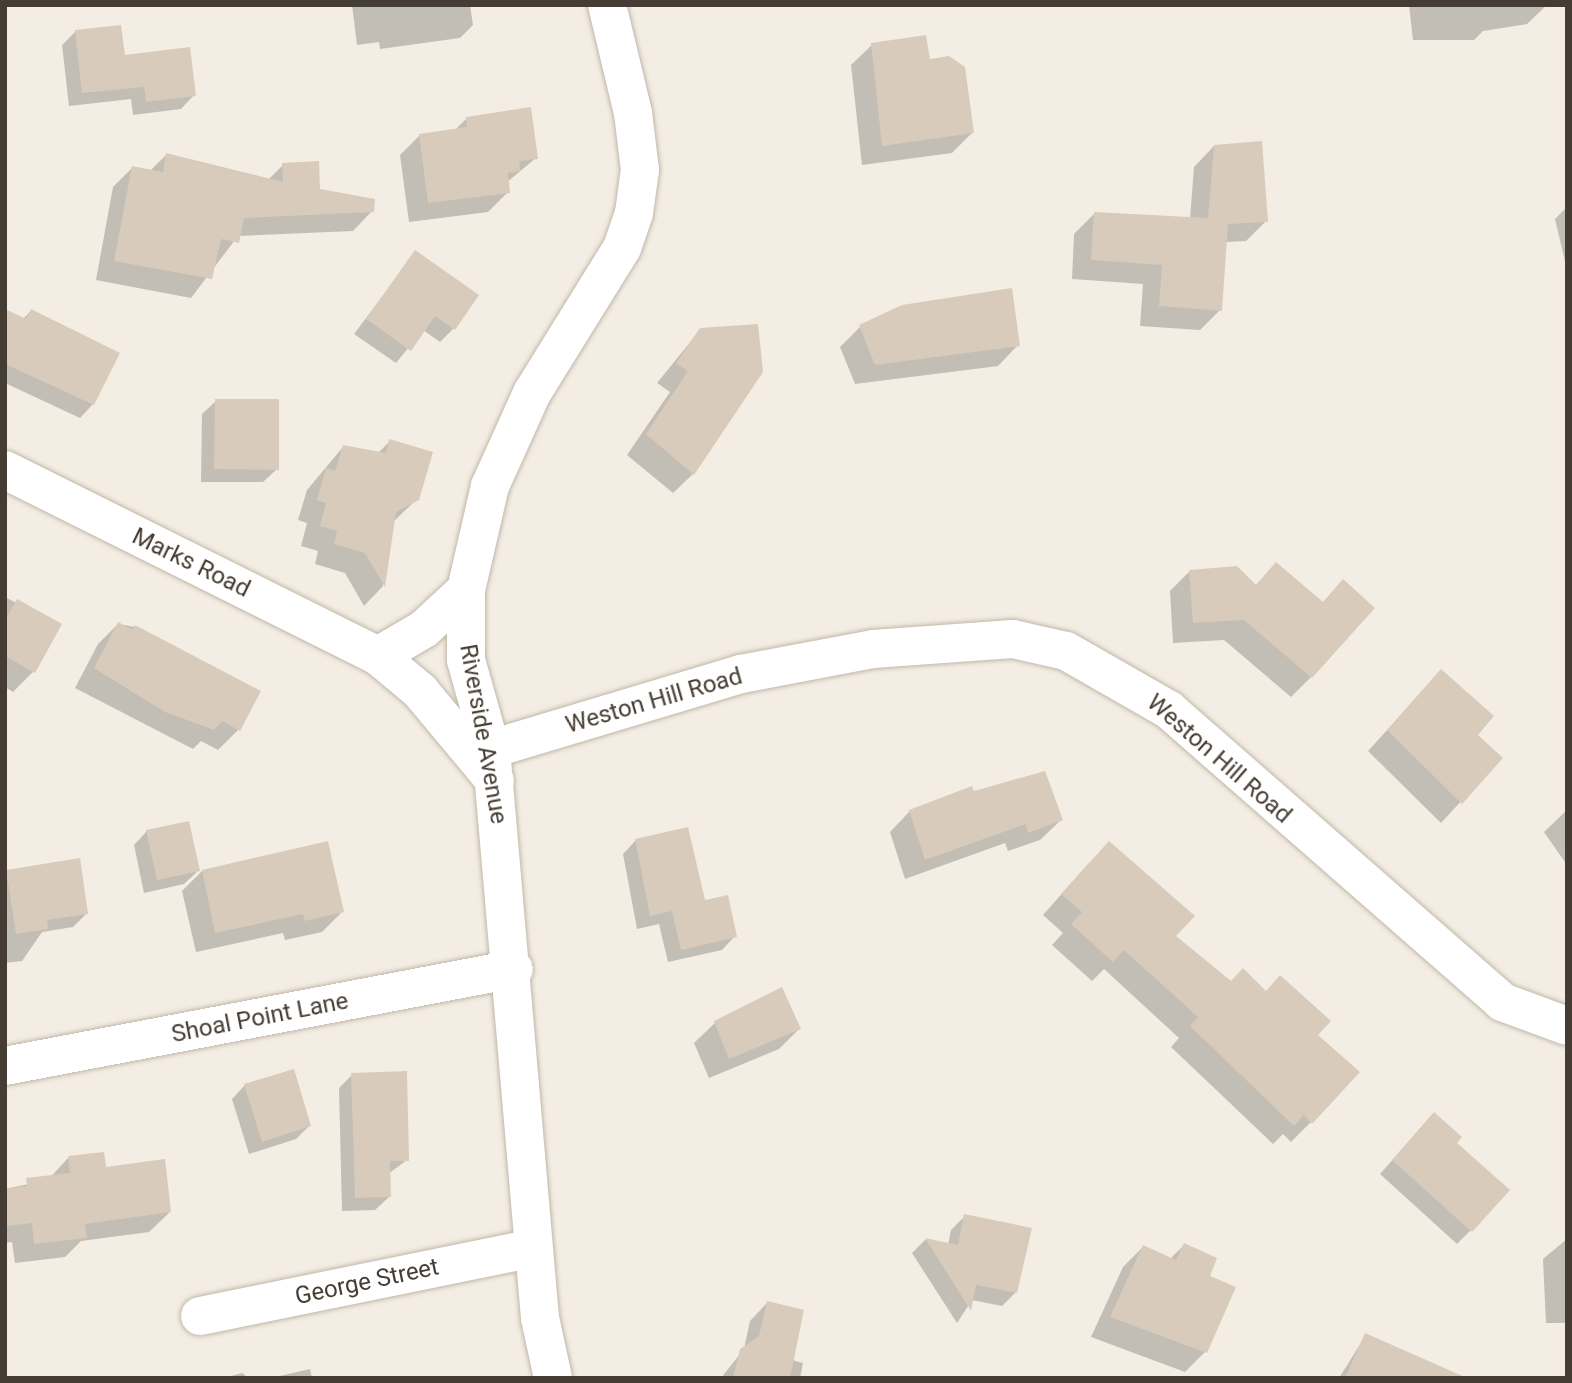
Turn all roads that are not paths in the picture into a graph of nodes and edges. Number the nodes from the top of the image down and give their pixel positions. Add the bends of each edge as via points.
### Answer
1 (607, 5) edge
2 (5, 471) edge
3 (466, 590) junction
4 (378, 656) junction
5 (493, 765) junction
6 (514, 969) junction
7 (1567, 1026) edge
8 (5, 1066) edge
9 (533, 1248) junction
10 (201, 1316) dead end
11 (552, 1378) edge

1 - 3 street, Riverside Avenue via 633,113 640,170 634,213 622,248 532,394 495,474
2 - 4 street, Marks Road
3 - 4 street via 424,629
3 - 5 street, Riverside Avenue via 466,660
4 - 5 street, Marks Road
5 - 6 street, Riverside Avenue
5 - 7 street, Weston Hill Road via 741,674 873,649 1013,639 1066,651 1169,710 1503,1002
6 - 8 street, Shoal Point Lane
6 - 9 street, Riverside Avenue
9 - 10 street, George Street
9 - 11 street, Riverside Avenue

